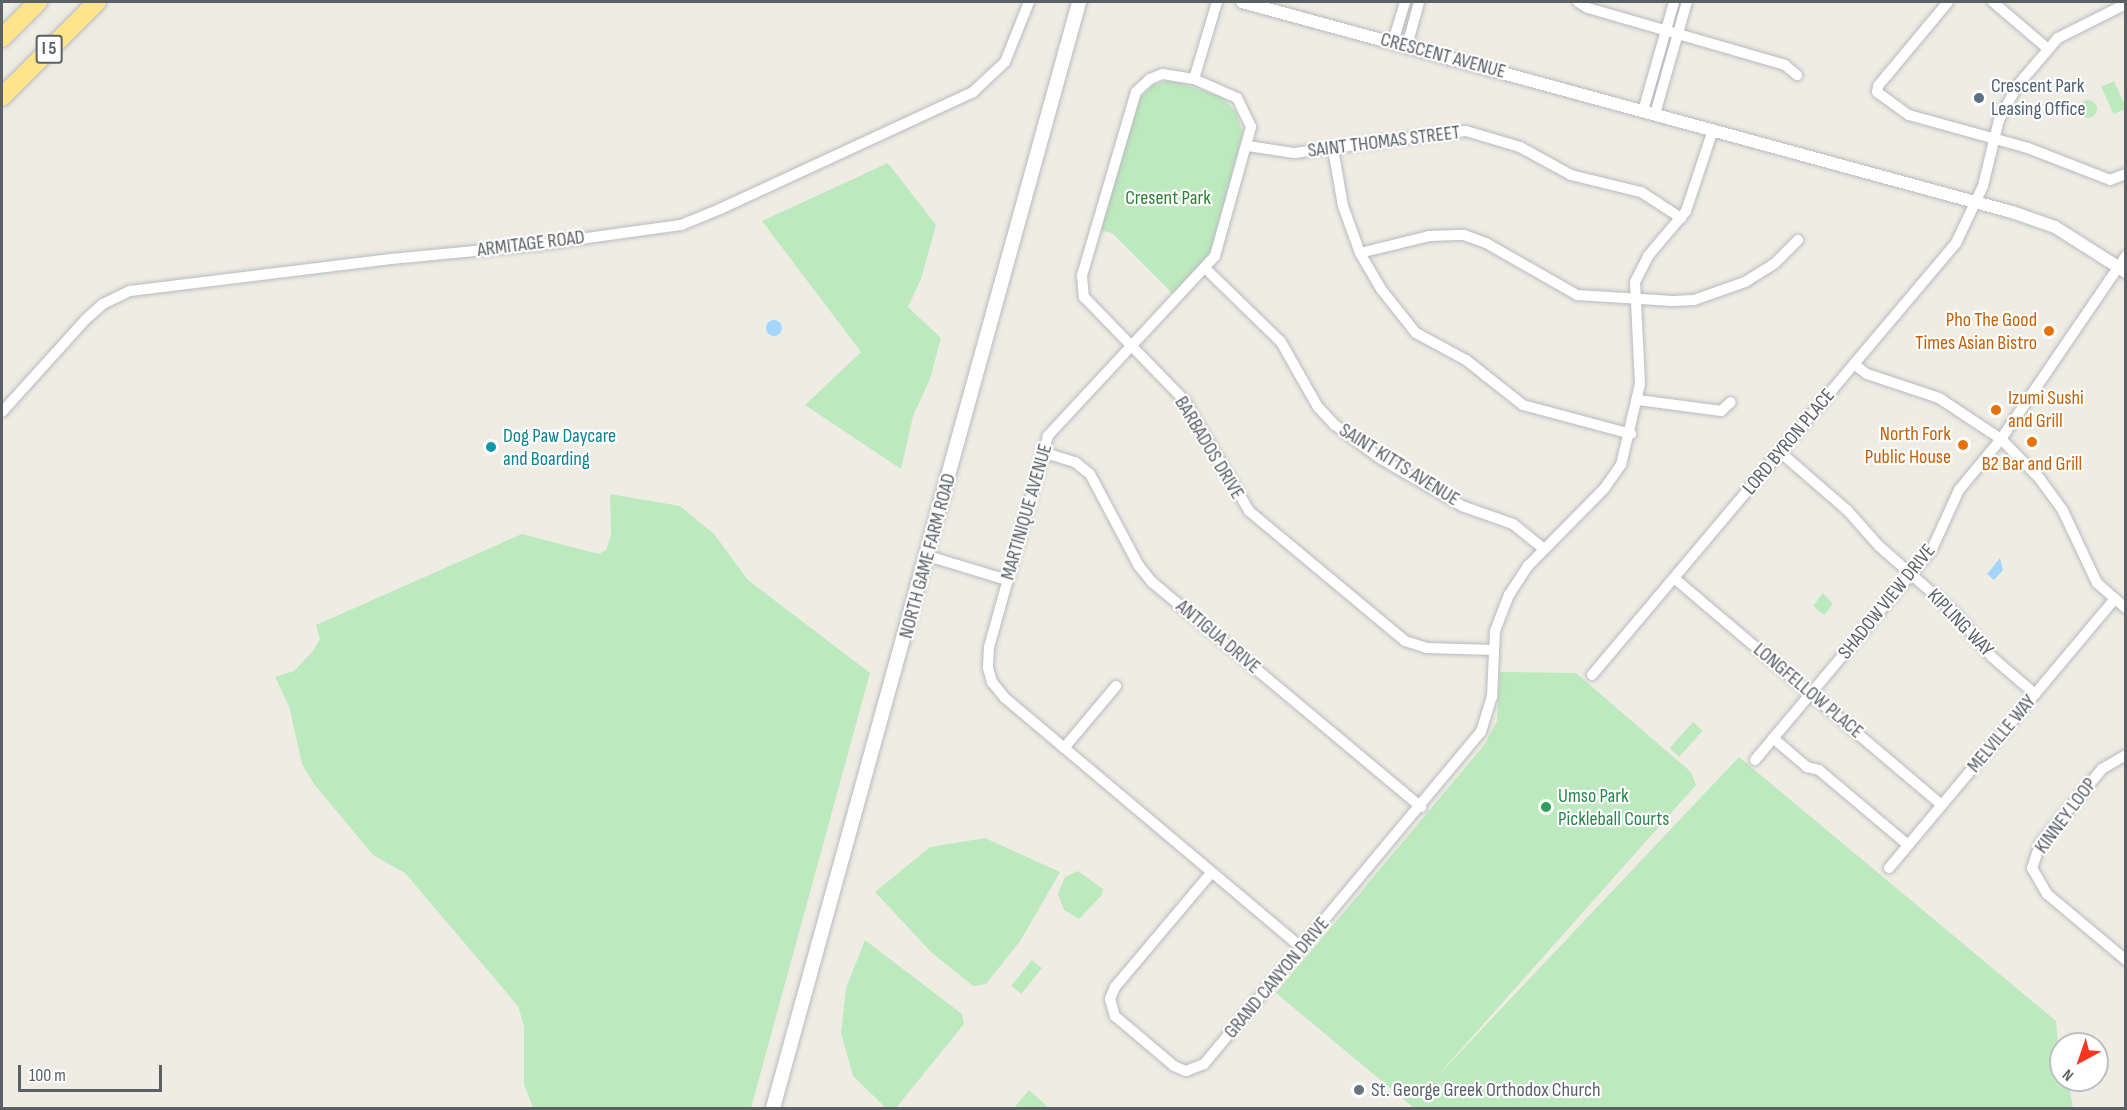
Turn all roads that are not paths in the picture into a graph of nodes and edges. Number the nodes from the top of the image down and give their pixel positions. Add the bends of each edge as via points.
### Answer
1 (38, 2) edge
2 (97, 2) edge
3 (1029, 2) edge
4 (1079, 2) edge
5 (1217, 2) edge
6 (1242, 2) edge
7 (1405, 2) edge
8 (1419, 2) edge
9 (1578, 2) edge
10 (1674, 2) edge
11 (1687, 2) edge
12 (1948, 2) edge
13 (1993, 2) edge
14 (2126, 4) edge
15 (1666, 30) junction
16 (1678, 33) junction
17 (2, 38) edge
18 (1393, 42) junction
19 (1407, 46) junction
20 (2048, 49) junction
21 (1797, 75) dead end
22 (1194, 79) junction
23 (2, 97) edge
24 (1649, 112) junction
25 (1713, 130) junction
26 (1994, 138) junction
27 (1248, 146) junction
28 (1333, 149) junction
29 (2126, 174) edge
30 (1976, 196) junction
31 (1681, 218) junction
32 (1798, 240) dead end
33 (1360, 253) junction
34 (2123, 265) edge
35 (1207, 270) junction
36 (1634, 300) junction
37 (1131, 348) junction
38 (1854, 364) junction
39 (1638, 400) junction
40 (1731, 402) dead end
41 (2, 412) edge
42 (1631, 434) junction
43 (2001, 439) junction
44 (1042, 452) junction
45 (1780, 452) junction
46 (1544, 549) junction
47 (928, 556) junction
48 (1911, 575) junction
49 (1674, 578) junction
50 (1007, 580) junction
51 (2115, 599) junction
52 (2126, 608) edge
53 (1493, 650) junction
54 (1592, 675) dead end
55 (1116, 686) dead end
56 (1811, 694) junction
57 (2035, 694) junction
58 (1773, 738) junction
59 (1064, 748) junction
60 (2126, 755) edge
61 (1755, 760) dead end
62 (1942, 805) junction
63 (1421, 807) junction
64 (1908, 845) junction
65 (1889, 868) dead end
66 (1211, 873) junction
67 (1302, 948) junction
68 (2126, 960) edge
69 (773, 1108) edge

1 - 17 highway, I 5
2 - 23 highway, I 5
3 - 41 street, ARMITAGE ROAD via 1005,62 974,92 681,225 130,291 111,299 85,320
4 - 47 main road, NORTH GAME FARM ROAD
5 - 22 street
6 - 18 street, CRESCENT AVENUE
7 - 18 street
8 - 19 street
9 - 15 street
10 - 15 street
11 - 16 street
12 - 26 street via 1876,91 1904,113
13 - 20 street
14 - 20 street via 2063,34
15 - 16 street
15 - 24 street
16 - 21 street via 1785,65
16 - 24 street
18 - 19 street, CRESCENT AVENUE
19 - 24 street, CRESCENT AVENUE
20 - 26 street via 2013,92
22 - 27 street, MARTINIQUE AVENUE via 1224,89 1241,103 1251,127
22 - 37 street, BARBADOS DRIVE via 1168,74 1148,77 1134,96 1081,281 1091,308
24 - 25 street, CRESCENT AVENUE
25 - 30 street, CRESCENT AVENUE
25 - 31 street, GRAND CANYON DRIVE via 1694,194
26 - 29 street via 2110,180
26 - 30 street via 1988,169
27 - 28 street, SAINT THOMAS STREET via 1287,153
27 - 35 street, MARTINIQUE AVENUE via 1215,256
28 - 31 street, SAINT THOMAS STREET via 1466,131 1520,147 1571,174 1641,192
28 - 33 street via 1343,206
30 - 34 street, CRESCENT AVENUE via 2055,227
30 - 38 street, LORD BYRON PLACE via 1956,243
31 - 36 street, GRAND CANYON DRIVE via 1640,270
32 - 36 street via 1763,272 1729,290 1694,300
33 - 36 street via 1429,236 1464,235 1486,243 1567,291 1590,298
33 - 42 street via 1381,289 1416,333 1466,360 1509,397 1540,411
34 - 43 street, SHADOW VIEW DRIVE
35 - 37 street, MARTINIQUE AVENUE
35 - 46 street, SAINT KITTS AVENUE via 1281,342 1318,407 1335,425 1375,455 1462,506 1513,524
36 - 39 street, GRAND CANYON DRIVE via 1640,350
37 - 44 street, MARTINIQUE AVENUE via 1057,423
37 - 53 street, BARBADOS DRIVE via 1184,400 1245,507 1396,634 1427,648
38 - 43 street via 1864,373 1939,398
38 - 45 street, LORD BYRON PLACE
39 - 40 street via 1721,411
39 - 42 street, GRAND CANYON DRIVE
42 - 46 street, GRAND CANYON DRIVE via 1621,465 1610,482
43 - 48 street, SHADOW VIEW DRIVE via 1959,490 1935,544
43 - 51 street via 2053,496 2075,532 2094,578
44 - 50 street, MARTINIQUE AVENUE
44 - 63 street, ANTIGUA DRIVE via 1075,462 1090,474 1139,566 1152,582
45 - 48 street, KIPLING WAY via 1848,511
45 - 49 street, LORD BYRON PLACE
46 - 53 street, GRAND CANYON DRIVE via 1518,581 1499,615
47 - 50 street
47 - 69 main road, NORTH GAME FARM ROAD
48 - 56 street, SHADOW VIEW DRIVE
48 - 57 street, KIPLING WAY via 1955,613 1992,657
49 - 54 street, LORD BYRON PLACE
49 - 56 street, LONGFELLOW PLACE
50 - 59 street, MARTINIQUE AVENUE via 989,647 989,676 1000,693
51 - 52 street
51 - 57 street, MELVILLE WAY
53 - 63 street, GRAND CANYON DRIVE via 1492,697 1481,732
55 - 59 street
56 - 58 street, SHADOW VIEW DRIVE
56 - 62 street, LONGFELLOW PLACE
57 - 62 street, MELVILLE WAY
58 - 61 street, SHADOW VIEW DRIVE
58 - 64 street via 1807,767 1819,770
59 - 66 street, MARTINIQUE AVENUE
60 - 68 street, KINNEY LOOP via 2102,769 2036,850 2032,868 2048,894
62 - 64 street, MELVILLE WAY
63 - 67 street, GRAND CANYON DRIVE
64 - 65 street, MELVILLE WAY
66 - 67 street, MARTINIQUE AVENUE
66 - 67 street, GRAND CANYON DRIVE via 1111,992 1115,1016 1166,1059 1186,1071 1204,1064

